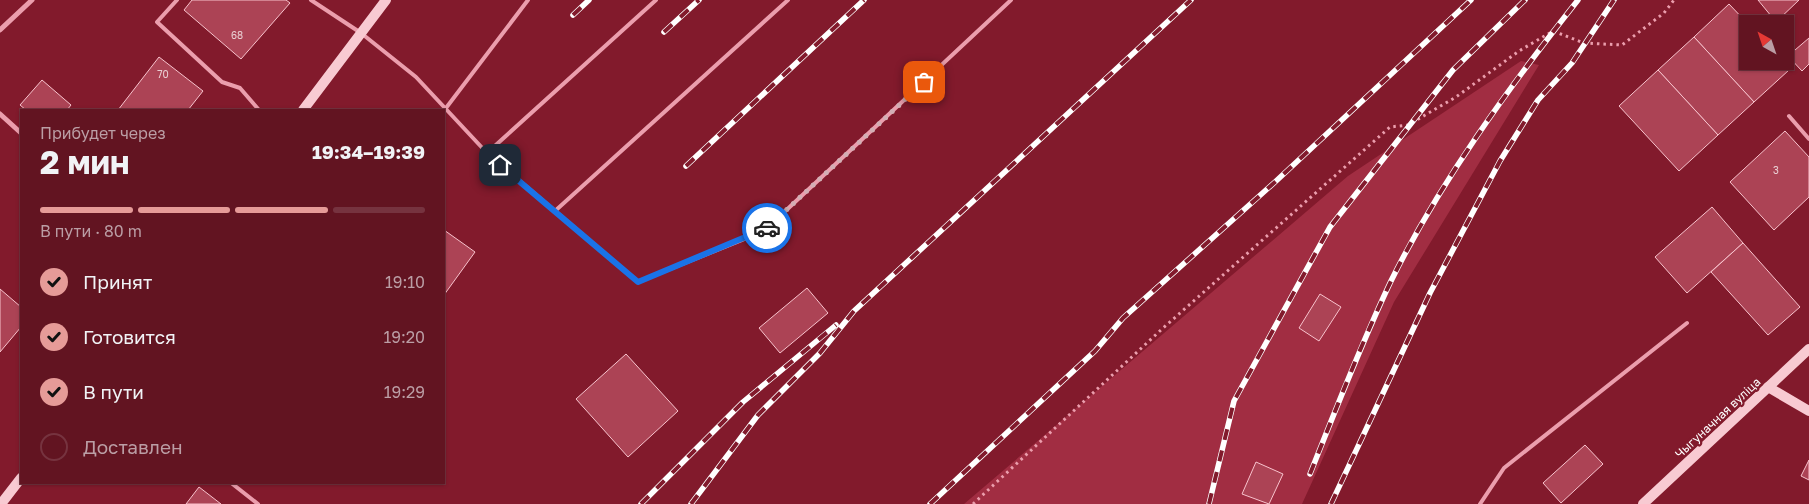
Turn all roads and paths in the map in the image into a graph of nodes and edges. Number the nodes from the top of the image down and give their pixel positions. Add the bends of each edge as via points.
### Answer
1 (32, 0) edge
2 (177, 0) edge
3 (311, 0) edge
4 (386, 0) edge
5 (528, 0) edge
6 (656, 0) edge
7 (788, 0) edge
8 (1011, 0) edge
9 (1674, 0) edge
10 (0, 30) edge
11 (361, 33) junction
12 (446, 108) junction
13 (258, 109) edge
14 (304, 109) edge
15 (0, 114) edge
16 (1789, 116) dead end
17 (20, 132) edge
18 (1809, 139) edge
19 (487, 154) junction
20 (554, 211) junction
21 (1687, 323) dead end
22 (1809, 349) edge
23 (1768, 387) junction
24 (1809, 411) edge
25 (20, 479) edge
26 (233, 484) edge
27 (2, 504) edge
28 (258, 504) edge
29 (973, 504) edge
30 (1480, 504) edge
31 (1643, 504) edge

1 - 10 street
2 - 13 lane via 157,22 222,82 240,88
3 - 11 lane
4 - 11 street
5 - 12 lane
6 - 19 lane
7 - 20 lane
8 - 20 lane via 764,231 638,282
9 - 29 path via 1664,13 1622,45 1584,43 1553,31 1456,97 1408,125 1390,127 1162,329
11 - 12 lane via 416,77
11 - 14 street
12 - 19 lane
15 - 17 street
16 - 18 lane
19 - 20 lane
21 - 30 lane via 1504,468
22 - 23 street, Чыгуначная вуліца
23 - 24 street
23 - 31 street, Чыгуначная вуліца
25 - 27 street
26 - 28 lane

